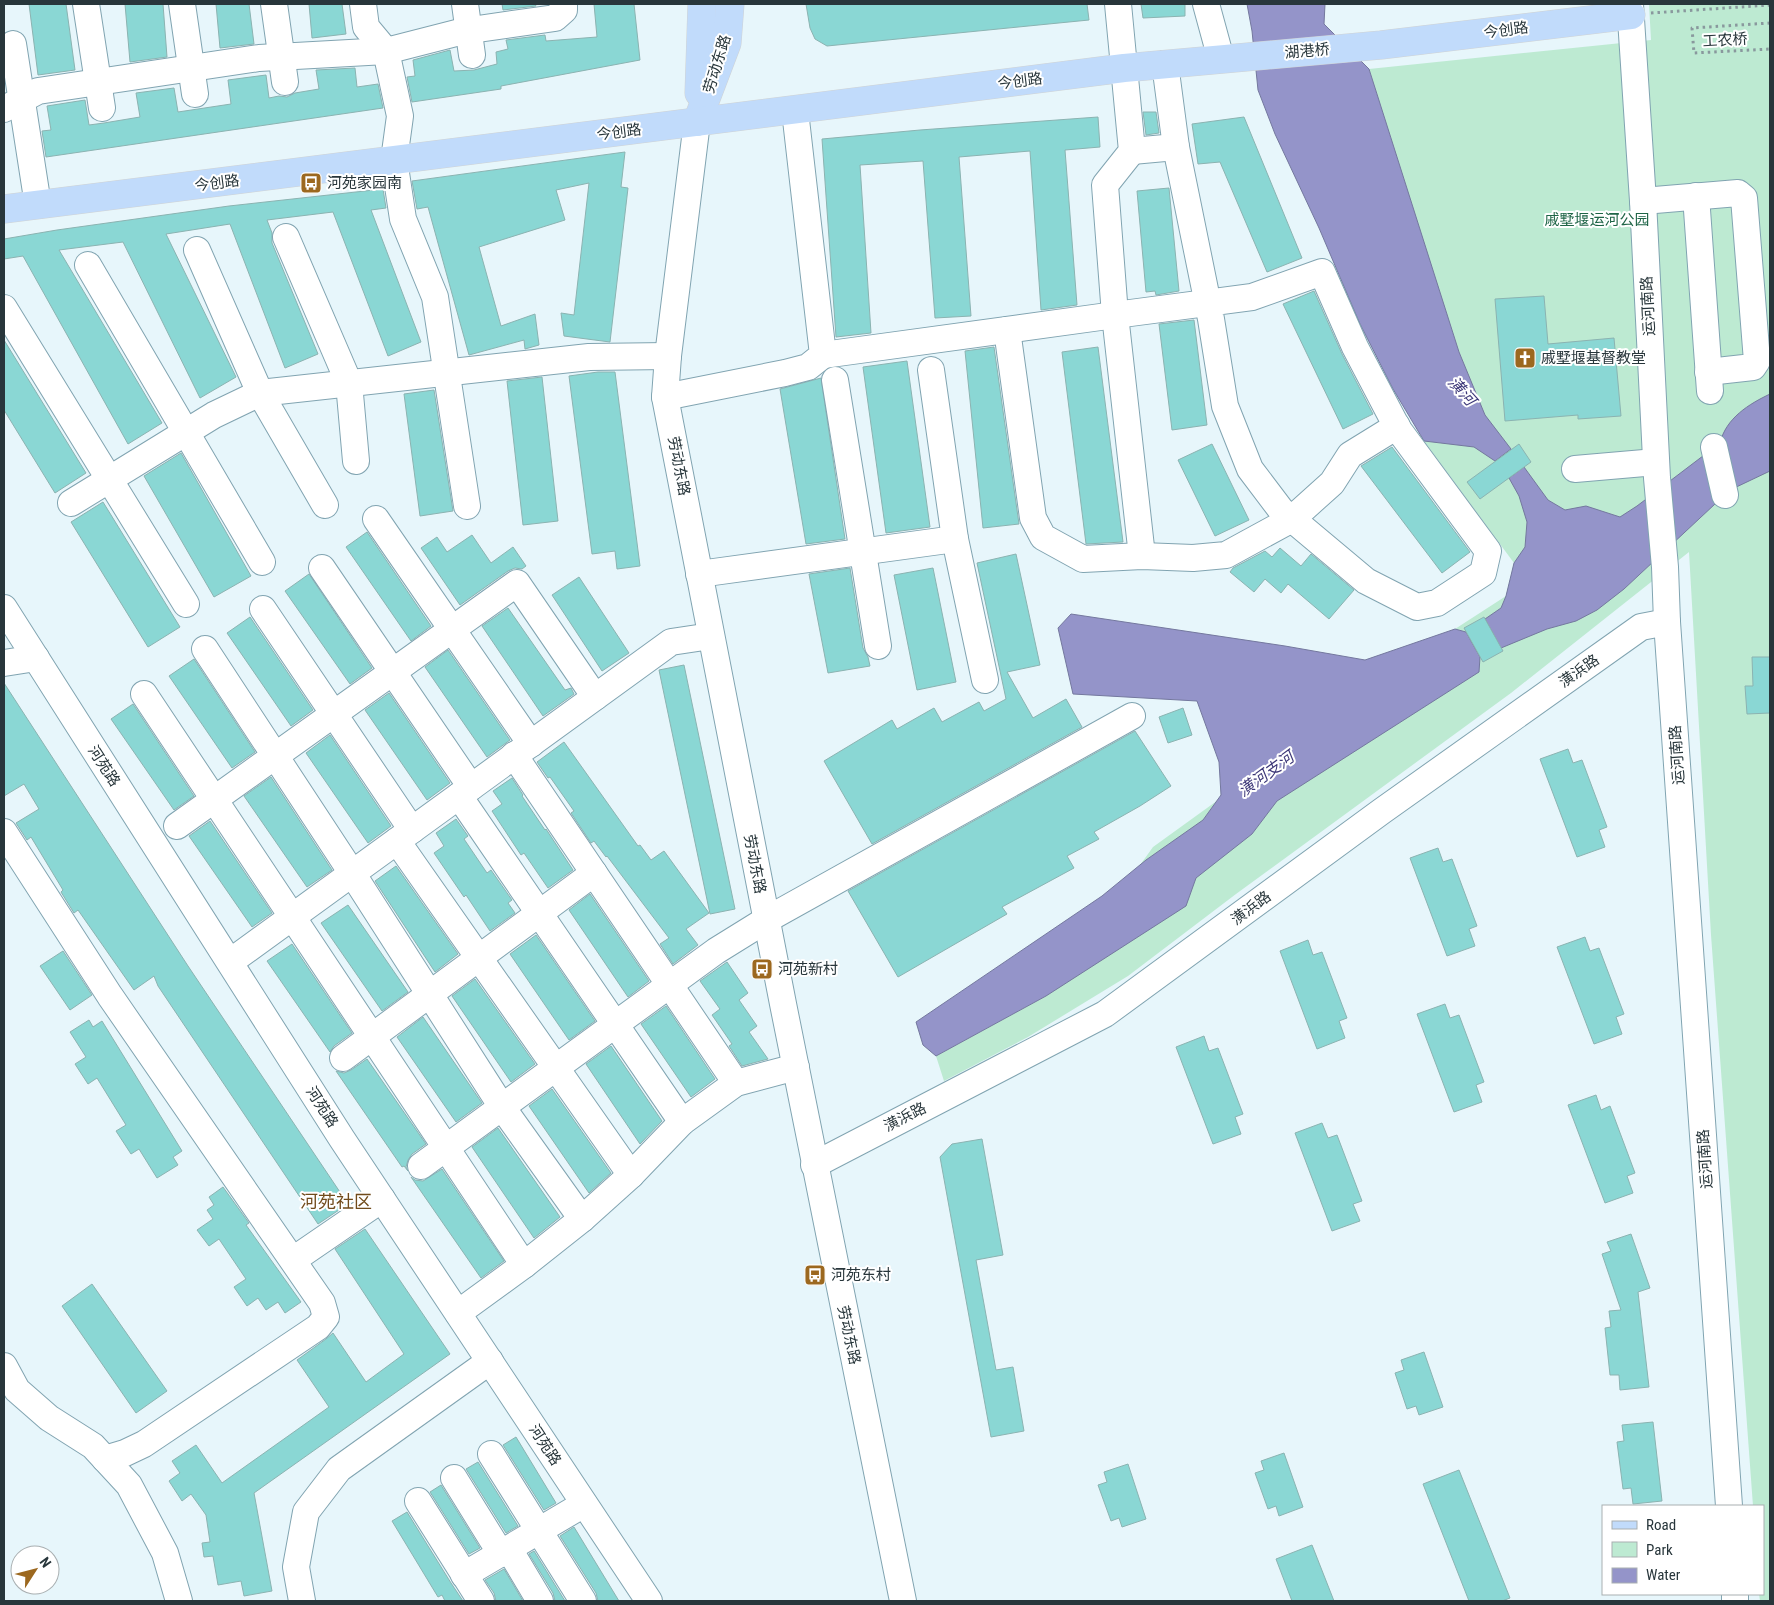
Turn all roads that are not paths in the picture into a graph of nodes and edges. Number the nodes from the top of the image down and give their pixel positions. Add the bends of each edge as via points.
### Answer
1 (86, 4) edge
2 (182, 4) edge
3 (274, 4) edge
4 (363, 4) edge
5 (465, 4) edge
6 (564, 4) edge
7 (702, 4) edge
8 (730, 4) edge
9 (1118, 4) edge
10 (1206, 4) edge
11 (1631, 9) edge
12 (470, 42) junction
13 (13, 44) dead end
14 (1381, 45) joint
15 (386, 51) junction
16 (281, 57) junction
17 (1228, 59) junction
18 (1165, 64) junction
19 (192, 68) junction
20 (1124, 68) junction
21 (98, 82) junction
22 (285, 82) dead end
23 (195, 94) dead end
24 (13, 105) edge
25 (102, 108) dead end
26 (795, 111) junction
27 (697, 122) junction
28 (1176, 147) junction
29 (1132, 151) junction
30 (394, 160) junction
31 (1696, 196) junction
32 (1643, 200) junction
33 (38, 205) junction
34 (4, 209) edge
35 (286, 237) dead end
36 (197, 250) dead end
37 (88, 265) dead end
38 (1208, 303) junction
39 (4, 308) edge
40 (1115, 315) junction
41 (1007, 330) junction
42 (823, 355) junction
43 (668, 356) junction
44 (931, 370) dead end
45 (447, 373) junction
46 (835, 380) dead end
47 (349, 383) junction
48 (260, 393) junction
49 (666, 397) junction
50 (1397, 426) junction
51 (186, 432) junction
52 (1714, 447) dead end
53 (356, 461) dead end
54 (1575, 470) dead end
55 (1656, 470) junction
56 (109, 479) junction
57 (1725, 495) dead end
58 (71, 503) dead end
59 (325, 505) dead end
60 (468, 506) dead end
61 (376, 519) dead end
62 (1292, 520) junction
63 (955, 539) junction
64 (862, 552) junction
65 (1142, 556) junction
66 (262, 562) dead end
67 (322, 568) dead end
68 (699, 574) junction
69 (186, 604) dead end
70 (4, 608) edge
71 (262, 609) dead end
72 (1668, 622) junction
73 (452, 630) junction
74 (711, 636) junction
75 (878, 646) dead end
76 (205, 649) dead end
77 (36, 658) junction
78 (4, 663) edge
79 (393, 672) junction
80 (985, 680) dead end
81 (144, 694) dead end
82 (595, 697) junction
83 (333, 714) junction
84 (1132, 716) dead end
85 (523, 750) junction
86 (276, 756) junction
87 (465, 791) junction
88 (215, 800) junction
89 (177, 826) dead end
90 (4, 832) edge
91 (404, 836) junction
92 (352, 873) junction
93 (594, 873) junction
94 (539, 914) junction
95 (292, 917) junction
96 (766, 920) junction
97 (479, 958) junction
98 (230, 962) junction
99 (669, 985) junction
100 (430, 994) junction
101 (615, 1025) junction
102 (372, 1037) junction
103 (343, 1058) dead end
104 (796, 1067) junction
105 (556, 1068) junction
106 (736, 1083) junction
107 (502, 1107) junction
108 (682, 1122) junction
109 (446, 1148) junction
110 (814, 1165) junction
111 (421, 1166) dead end
112 (631, 1176) junction
113 (382, 1199) junction
114 (582, 1219) junction
115 (293, 1260) junction
116 (524, 1265) junction
117 (458, 1313) junction
118 (490, 1361) junction
119 (4, 1366) edge
120 (492, 1454) dead end
121 (105, 1459) junction
122 (454, 1478) dead end
123 (418, 1501) dead end
124 (584, 1504) junction
125 (1728, 1505) edge
126 (539, 1531) junction
127 (505, 1552) junction
128 (464, 1575) junction
129 (179, 1601) edge
130 (302, 1601) edge
131 (481, 1601) edge
132 (540, 1601) edge
133 (582, 1601) edge
134 (649, 1601) edge
135 (903, 1601) edge

1 - 21 street
2 - 19 street
3 - 16 street
4 - 15 street via 366,27
5 - 12 street
6 - 12 street via 564,10 555,18
7 - 27 main road, 劳动东路
8 - 27 main road, 劳动东路 via 726,43
9 - 20 street
10 - 17 street
11 - 14 main road, 今创路
11 - 32 street, 运河南路
12 - 15 street
13 - 24 street
14 - 17 main road, 湖港桥
15 - 16 street
15 - 30 street via 400,116
16 - 19 street
16 - 22 street
17 - 18 main road, 今创路
18 - 20 main road, 今创路
18 - 28 street
19 - 21 street
19 - 23 street
20 - 26 main road, 今创路
20 - 29 street
21 - 24 street via 38,91
21 - 25 street
24 - 33 street
26 - 27 main road, 今创路
26 - 42 street
27 - 30 main road, 今创路
27 - 43 street, 劳动东路
28 - 29 street
28 - 38 street
29 - 40 street via 1105,185
30 - 33 main road, 今创路
30 - 45 street via 403,219 435,297
31 - 31 street via 1738,193 1744,198 1757,361 1753,367 1709,381
31 - 32 street
32 - 55 street, 运河南路
33 - 34 main road, 今创路
35 - 47 street
36 - 48 street
37 - 51 street
38 - 40 street
38 - 50 street via 1252,298 1322,272 1355,348
38 - 62 street via 1225,406 1250,469
39 - 56 street
40 - 41 street
40 - 65 street
41 - 42 street
41 - 65 street via 1033,518 1042,537 1083,559
42 - 49 street via 808,367
43 - 45 street via 589,357
43 - 49 street, 劳动东路
44 - 63 street
45 - 47 street
45 - 60 street
46 - 64 street
47 - 48 street
47 - 53 street
48 - 51 street
48 - 59 street
49 - 68 street, 劳动东路
50 - 62 street via 1350,455 1332,483
50 - 62 street via 1488,551 1483,573 1437,603 1417,607 1366,581
51 - 56 street
51 - 66 street
52 - 57 street
54 - 55 street
55 - 72 street, 运河南路
56 - 58 street
56 - 69 street
61 - 73 street
62 - 65 street via 1226,556
63 - 64 street
63 - 80 street
64 - 68 street
64 - 75 street
67 - 79 street
68 - 74 street, 劳动东路
70 - 77 street, 河苑路
71 - 83 street
72 - 110 street, 潢浜路 via 1641,627 1105,1014
72 - 125 street, 运河南路
73 - 79 street
73 - 82 street via 518,582
73 - 85 street
74 - 82 street via 671,642
74 - 96 street, 劳动东路
76 - 86 street
77 - 78 street
77 - 98 street, 河苑路
79 - 83 street
79 - 87 street
81 - 88 street
82 - 85 street
83 - 86 street
83 - 91 street
84 - 96 street
85 - 87 street
85 - 93 street
86 - 88 street
86 - 92 street
87 - 91 street
87 - 94 street
88 - 89 street
88 - 95 street
90 - 115 street via 110,996
91 - 92 street
91 - 97 street
92 - 95 street
92 - 100 street
93 - 94 street
93 - 99 street
94 - 97 street
94 - 101 street
95 - 98 street
95 - 102 street
96 - 99 street
96 - 104 street, 劳动东路
97 - 100 street
97 - 105 street
98 - 113 street, 河苑路
99 - 101 street
99 - 106 street
100 - 102 street
100 - 107 street
101 - 105 street
101 - 108 street
102 - 103 street
102 - 109 street
104 - 106 street
104 - 110 street, 劳动东路
105 - 107 street
105 - 112 street
106 - 108 street
107 - 109 street
107 - 114 street
108 - 112 street
109 - 111 street
109 - 116 street
110 - 135 street, 劳动东路
112 - 114 street
113 - 115 street
113 - 117 street, 河苑路
114 - 116 street
115 - 121 street via 322,1303 326,1317 318,1327 144,1444
116 - 117 street
117 - 118 street, 河苑路
118 - 124 street, 河苑路
118 - 130 street via 339,1469 306,1512 296,1567
119 - 121 street via 17,1390 49,1418 93,1446
120 - 126 street
121 - 129 street via 129,1485 165,1553
122 - 127 street
123 - 128 street
124 - 126 street
124 - 134 street, 河苑路
126 - 127 street
126 - 133 street
127 - 128 street
127 - 132 street
128 - 131 street

